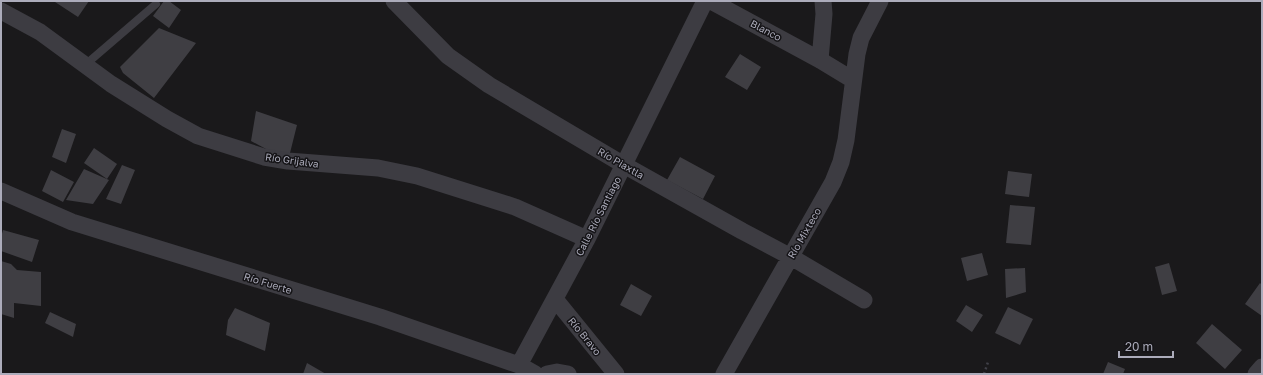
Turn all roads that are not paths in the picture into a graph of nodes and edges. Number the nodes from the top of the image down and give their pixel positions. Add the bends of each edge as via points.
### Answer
1 (394, 1) edge
2 (705, 1) edge
3 (711, 1) edge
4 (823, 1) edge
5 (880, 1) edge
6 (156, 4) dead end
7 (1, 11) edge
8 (820, 60) junction
9 (85, 65) junction
10 (853, 80) junction
11 (624, 165) junction
12 (1, 191) edge
13 (588, 239) junction
14 (790, 257) junction
15 (555, 299) junction
16 (864, 300) dead end
17 (519, 364) junction
18 (1262, 367) edge
19 (535, 374) edge
20 (547, 374) edge
21 (568, 374) edge
22 (616, 374) edge
23 (724, 374) edge
24 (1256, 374) edge

1 - 11 street, Río Piaxtla via 448,56 489,85
2 - 11 street, Calle Río Santiago
3 - 8 street, Blanco
4 - 8 street
5 - 10 street, Río Mixteco via 861,38
6 - 9 lane
7 - 9 street, Río Grijalva via 40,32
8 - 10 street, Blanco
9 - 13 street, Río Grijalva via 111,84 198,136 264,157 378,168 417,176 515,207
10 - 14 street, Río Mixteco via 846,140 834,182
11 - 13 street, Calle Río Santiago
11 - 14 street, Río Piaxtla
12 - 17 street, Río Fuerte via 72,222 380,317
13 - 15 street, Calle Río Santiago
14 - 16 street, Río Piaxtla
14 - 23 street, Río Mixteco
15 - 17 street, Calle Río Santiago
15 - 22 street, Río Bravo
17 - 19 street, Río Fuerte
18 - 24 street
20 - 21 street

